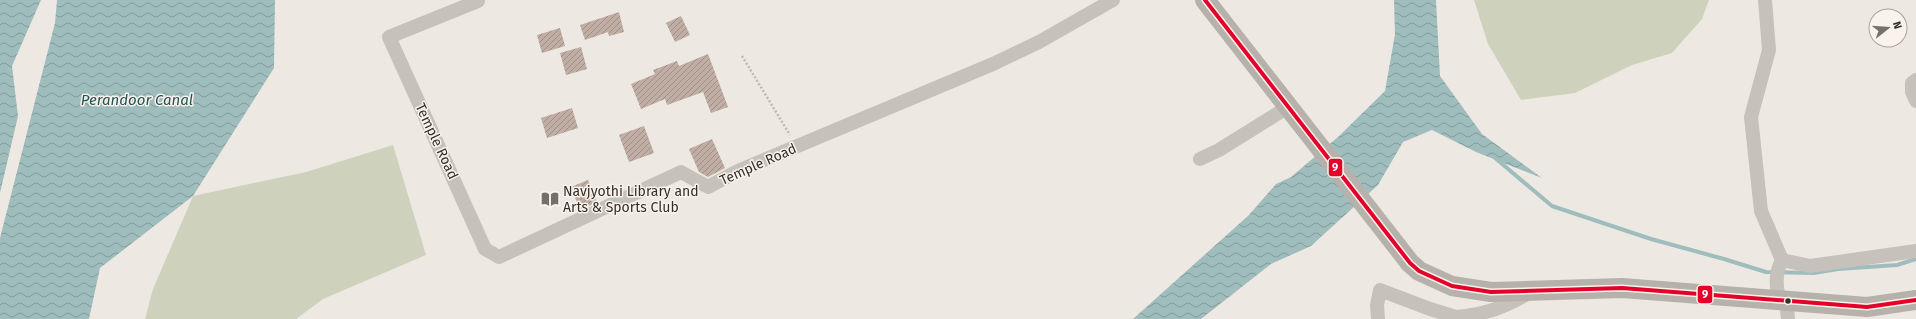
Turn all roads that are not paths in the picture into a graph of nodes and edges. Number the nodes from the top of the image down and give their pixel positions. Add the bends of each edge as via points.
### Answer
1 (1113, 0) edge
2 (1205, 0) edge
3 (1765, 0) edge
4 (478, 1) edge
5 (1916, 80) edge
6 (1916, 101) edge
7 (1288, 107) junction
8 (1200, 159) dead end
9 (1916, 251) edge
10 (1781, 263) junction
11 (1530, 292) junction
12 (1780, 294) junction
13 (1916, 300) edge
14 (1456, 318) edge
15 (1378, 319) edge
16 (1788, 319) edge

1 - 4 street, Temple Road via 1039,42 738,171 708,187 681,172 499,257 485,249 389,37
2 - 7 main road
3 - 10 street via 1769,50 1751,117 1761,211
5 - 6 street via 1912,83
7 - 8 street
7 - 11 main road via 1419,272 1469,290
9 - 10 street via 1810,266
10 - 12 street
11 - 12 main road via 1622,288
11 - 14 street via 1496,310
12 - 13 main road via 1866,306
12 - 16 street
14 - 15 street via 1380,290

